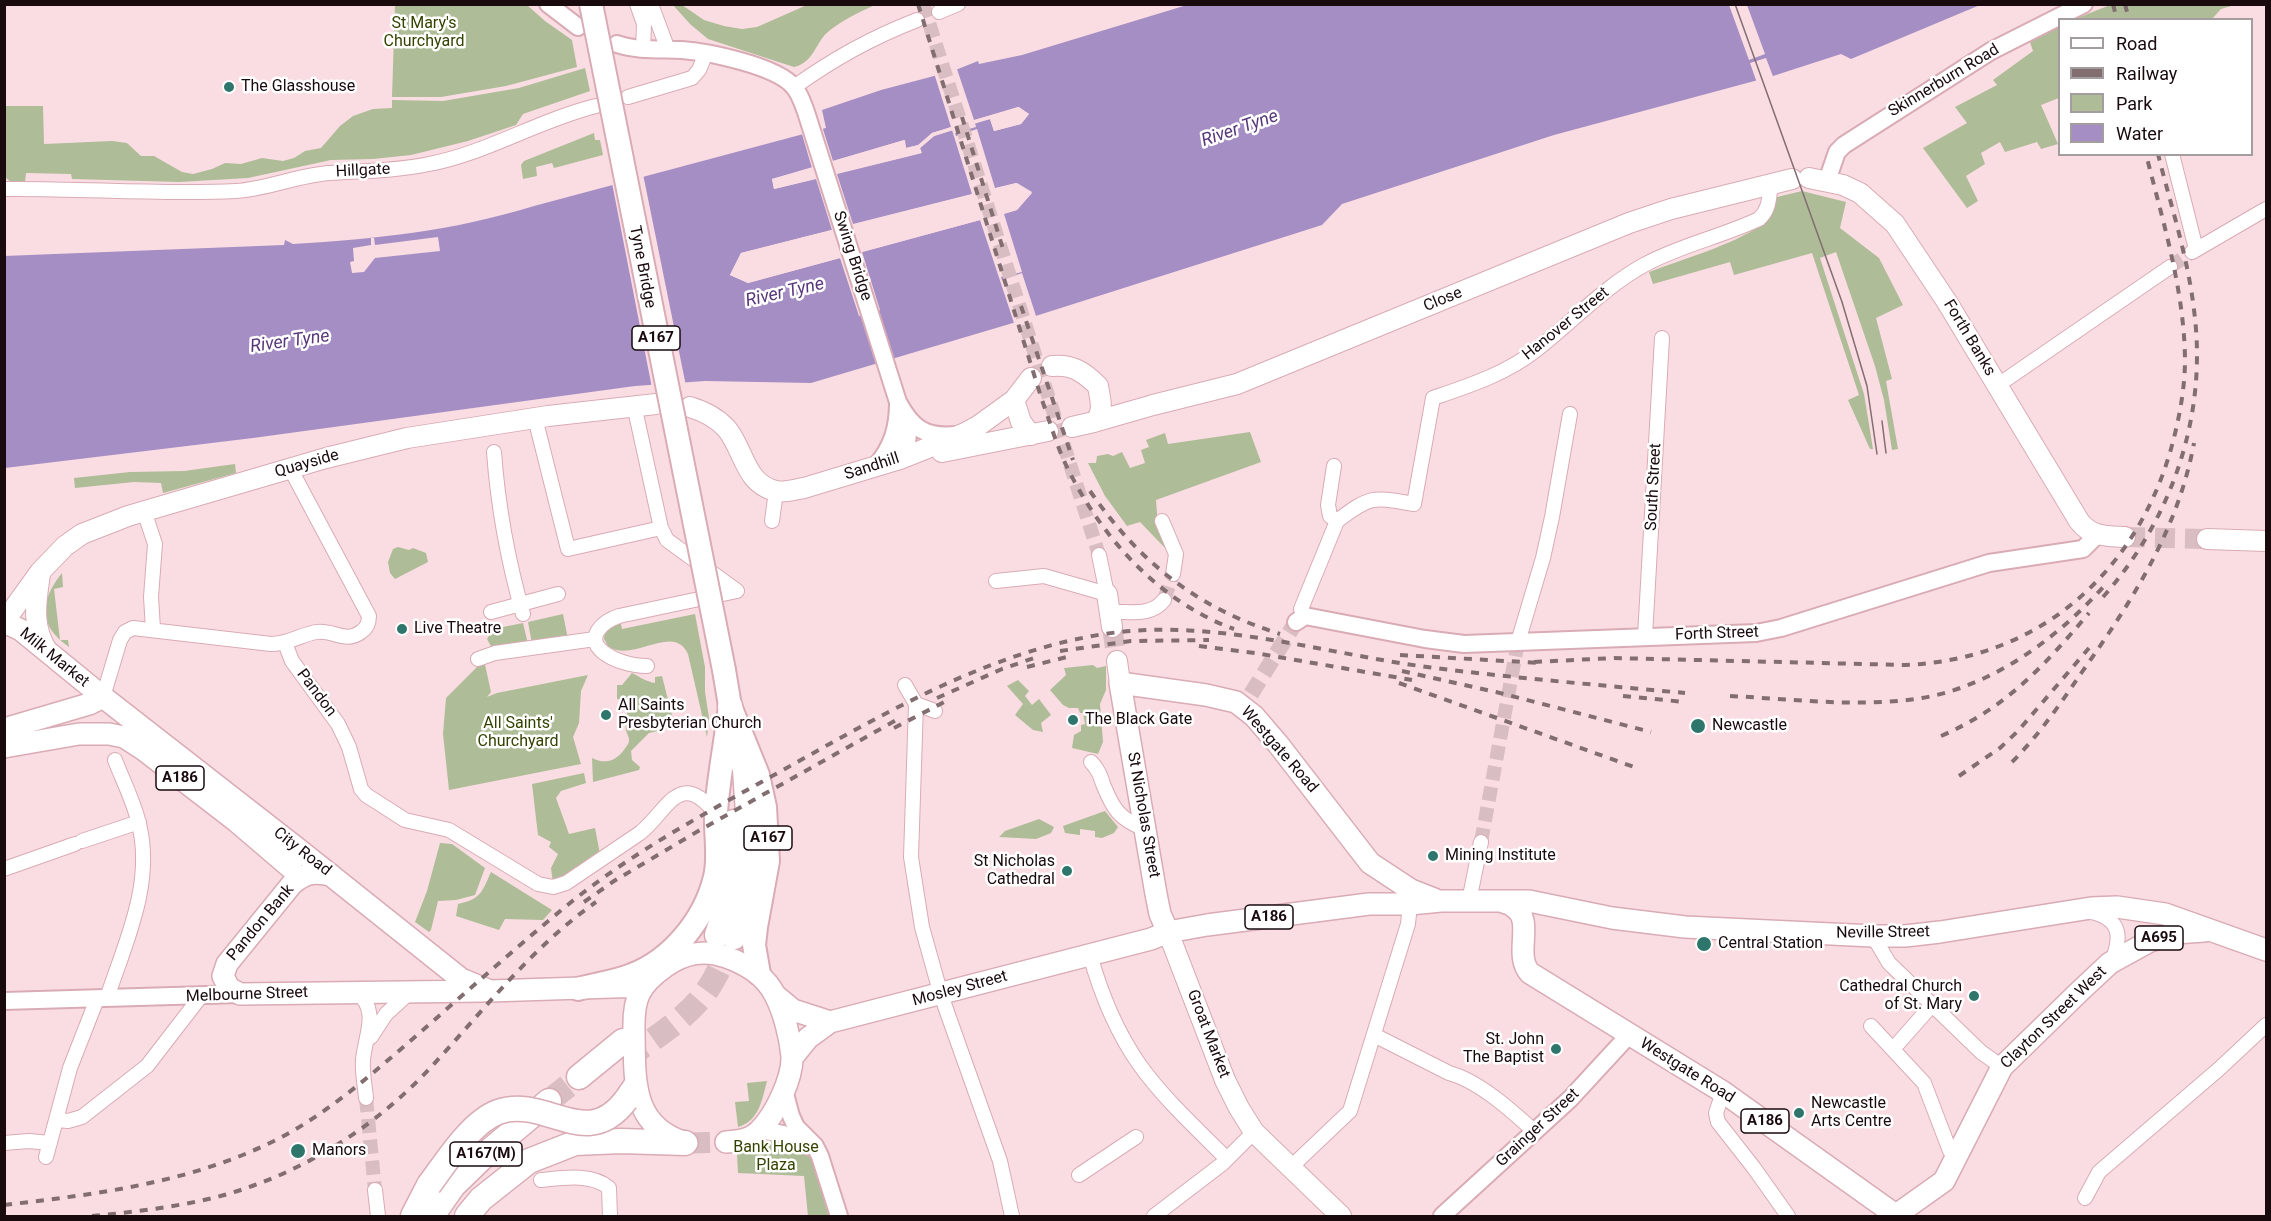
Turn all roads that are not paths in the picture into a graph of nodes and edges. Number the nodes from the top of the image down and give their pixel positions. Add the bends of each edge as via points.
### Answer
1 (548, 4) edge
2 (591, 4) edge
3 (637, 4) edge
4 (651, 4) edge
5 (958, 4) edge
6 (2084, 4) edge
7 (939, 12) dead end
8 (917, 20) dead end
9 (578, 27) dead end
10 (617, 45) dead end
11 (643, 50) junction
12 (668, 50) junction
13 (706, 53) junction
14 (794, 87) junction
15 (628, 97) dead end
16 (596, 106) dead end
17 (2172, 156) edge
18 (1809, 179) junction
19 (1771, 183) junction
20 (4, 189) edge
21 (2266, 209) edge
22 (2170, 267) tunnel mouth
23 (1662, 338) dead end
24 (1052, 366) dead end
25 (1031, 378) dead end
26 (1998, 385) junction
27 (1098, 386) junction
28 (895, 395) junction
29 (1014, 400) junction
30 (656, 404) dead end
31 (634, 405) junction
32 (1153, 405) junction
33 (690, 407) dead end
34 (1570, 414) dead end
35 (906, 417) junction
36 (535, 418) junction
37 (1094, 422) junction
38 (1072, 427) dead end
39 (965, 433) junction
40 (494, 452) dead end
41 (900, 459) junction
42 (876, 466) junction
43 (1334, 466) dead end
44 (290, 468) junction
45 (776, 491) junction
46 (144, 511) junction
47 (772, 521) dead end
48 (1162, 521) dead end
49 (1337, 521) junction
50 (661, 528) junction
51 (2097, 535) junction
52 (2125, 537) tunnel mouth
53 (2207, 539) tunnel mouth
54 (2266, 541) edge
55 (1099, 555) tunnel mouth
56 (40, 572) junction
57 (1173, 574) tunnel mouth
58 (996, 581) dead end
59 (558, 594) dead end
60 (1164, 600) dead end
61 (522, 609) junction
62 (1110, 611) junction
63 (491, 612) dead end
64 (1300, 619) joint
65 (4, 622) edge
66 (153, 629) junction
67 (1645, 636) junction
68 (596, 639) junction
69 (1518, 642) junction
70 (285, 643) junction
71 (48, 652) junction
72 (478, 658) dead end
73 (1117, 661) tunnel mouth
74 (64, 666) junction
75 (647, 666) dead end
76 (1120, 683) junction
77 (905, 685) dead end
78 (103, 697) junction
79 (916, 704) junction
80 (730, 706) junction
81 (935, 711) dead end
82 (62, 712) junction
83 (4, 729) edge
84 (4, 747) edge
85 (115, 759) dead end
86 (1091, 762) dead end
87 (716, 814) junction
88 (139, 822) junction
89 (1144, 829) junction
90 (278, 833) junction
91 (1480, 842) tunnel mouth
92 (1370, 863) junction
93 (4, 869) edge
94 (291, 876) junction
95 (332, 876) junction
96 (1441, 901) junction
97 (1469, 901) junction
98 (1501, 901) junction
99 (1370, 904) junction
100 (1402, 904) junction
101 (1548, 905) junction
102 (2077, 910) junction
103 (2214, 931) junction
104 (1168, 932) junction
105 (725, 936) tunnel mouth
106 (1873, 936) junction
107 (1524, 943) junction
108 (2266, 950) edge
109 (430, 955) junction
110 (1090, 955) junction
111 (227, 963) junction
112 (2110, 963) junction
113 (759, 974) junction
114 (643, 986) junction
115 (611, 988) junction
116 (578, 989) junction
117 (411, 991) junction
118 (490, 991) junction
119 (357, 992) junction
120 (240, 994) junction
121 (775, 994) junction
122 (941, 995) junction
123 (201, 996) junction
124 (102, 999) junction
125 (4, 1001) edge
126 (1932, 1005) junction
127 (633, 1012) junction
128 (830, 1022) junction
129 (2266, 1025) edge
130 (1871, 1026) dead end
131 (1374, 1035) junction
132 (1629, 1035) junction
133 (366, 1046) junction
134 (1894, 1048) junction
135 (624, 1051) tunnel mouth
136 (792, 1058) junction
137 (2001, 1067) junction
138 (588, 1080) tunnel mouth
139 (784, 1090) junction
140 (1723, 1092) junction
141 (630, 1094) junction
142 (366, 1098) tunnel mouth
143 (57, 1120) junction
144 (760, 1130) junction
145 (1254, 1132) junction
146 (1535, 1132) junction
147 (1136, 1137) dead end
148 (726, 1142) tunnel mouth
149 (4, 1143) edge
150 (50, 1143) junction
151 (687, 1143) joint
152 (1958, 1154) junction
153 (820, 1156) junction
154 (46, 1157) dead end
155 (1227, 1159) junction
156 (1290, 1168) junction
157 (1079, 1175) dead end
158 (541, 1180) dead end
159 (375, 1190) tunnel mouth
160 (2085, 1198) dead end
161 (378, 1216) edge
162 (412, 1216) edge
163 (432, 1216) edge
164 (450, 1216) edge
165 (467, 1216) edge
166 (610, 1216) edge
167 (839, 1216) edge
168 (1012, 1216) edge
169 (1154, 1216) edge
170 (1341, 1216) edge
171 (1442, 1216) edge
172 (1788, 1216) edge
173 (1896, 1216) edge

1 - 9 street
2 - 80 highway, Tyne Bridge / A167, bridge
3 - 11 street via 645,30
4 - 12 street
5 - 7 street
6 - 18 street, Skinnerburn Road via 1991,51 1844,145
8 - 14 street via 832,60
10 - 11 street
11 - 12 street
12 - 13 street
13 - 14 street via 756,66 779,75
13 - 15 street via 692,78
14 - 28 street, Swing Bridge via 810,125
16 - 20 street, Hillgate via 568,113 460,157 392,170 328,173 262,189 175,193
17 - 21 street via 2194,251
18 - 19 main road, Close
18 - 26 main road, Forth Banks via 1860,193 1895,224
19 - 32 main road, Close via 1629,223 1241,382
19 - 49 street, Hanover Street via 1769,205 1759,219 1643,265 1511,367 1433,398 1414,504 1379,498 1355,507
22 - 26 street
23 - 67 street, South Street
24 - 27 main road via 1079,370
25 - 29 main road, Sandhill
26 - 51 main road, Forth Banks via 2079,521
27 - 32 main road via 1124,406
27 - 37 main road via 1101,410
28 - 35 street
28 - 42 street via 894,436
29 - 39 main road, Sandhill
29 - 41 main road via 1021,422 1039,433
30 - 31 main road, Quayside
31 - 36 main road, Quayside
31 - 50 street
32 - 37 main road, Close
33 - 45 main road via 727,428 752,475
34 - 69 street via 1543,558
35 - 39 street via 927,433
35 - 41 street via 908,438
36 - 44 main road, Quayside via 407,438
36 - 50 street via 568,549
37 - 38 main road, Close
39 - 41 main road, Sandhill
40 - 61 street via 498,500
41 - 42 main road, Sandhill
42 - 45 main road, Sandhill via 804,488
43 - 49 street via 1328,505 1330,516
44 - 46 main road, Quayside
44 - 70 street via 369,622 354,636 319,632
45 - 47 street
46 - 56 main road, Quayside via 82,534
46 - 66 street via 155,544
48 - 57 street via 1176,554
49 - 64 street
50 - 68 street via 667,540 737,591 613,618 600,626
51 - 52 main road
51 - 67 street, Forth Street via 2083,549 1989,563 1767,632
53 - 54 main road
55 - 62 street
56 - 65 main road, Quayside
56 - 71 main road via 35,615
58 - 62 street via 1044,576
59 - 61 street
60 - 62 street via 1149,611
61 - 63 street
64 - 69 street, Forth Street via 1449,643
65 - 71 main road, Milk Market / A186
66 - 70 street
66 - 78 street via 133,628 125,632
67 - 69 street, Forth Street
68 - 72 street
68 - 75 street via 598,648 606,655
70 - 87 street, Pandon via 292,661 338,724 366,795 405,820 462,837 534,883 552,887 566,883 640,833 676,796 694,796
71 - 74 main road, Milk Market / A186
73 - 76 main road, St Nicholas Street
74 - 78 main road, Milk Market / A186
74 - 82 main road via 71,689
76 - 89 main road, St Nicholas Street
76 - 92 main road, Westgate Road via 1247,701
77 - 79 street
78 - 82 main road
78 - 90 main road, City Road / A186
79 - 81 street
79 - 122 street via 911,860 922,927
80 - 87 highway, A167
80 - 105 highway via 745,770 751,857 748,887
80 - 113 highway, A167 via 758,775 765,807 768,861 754,945
82 - 83 main road
84 - 94 main road, City Road / A186 via 79,734 124,738 236,820
85 - 88 street
86 - 89 street via 1098,768 1112,806 1121,817
87 - 116 highway, A167 via 715,877 702,910 682,940 632,975
88 - 93 street
88 - 124 street via 144,852 141,890
89 - 104 main road, St Nicholas Street via 1160,914
90 - 94 main road
90 - 95 main road, City Road / A186
91 - 97 street
92 - 96 main road, Westgate Road via 1424,897
92 - 99 main road, Westgate Road via 1376,891
94 - 95 main road, Pandon Bank
94 - 111 main road, Pandon Bank
95 - 109 main road, City Road / A186
96 - 97 main road, Neville Street
96 - 100 main road
97 - 98 main road, Neville Street
98 - 101 main road, Neville Street
98 - 107 main road, A186 via 1520,913
99 - 100 main road, A186
99 - 104 main road, A186
100 - 131 street via 1408,924
101 - 106 main road, Neville Street via 1685,927
101 - 107 main road
102 - 103 main road, Neville Street via 2144,909
102 - 106 main road, Neville Street via 1940,932
102 - 112 street, Clayton Street West / A695 via 2102,915 2114,924 2118,941
103 - 108 main road, Neville Street
103 - 112 main road, Clayton Street West / A695 via 2192,930 2164,936
104 - 110 main road, A186
104 - 145 main road, Groat Market via 1225,1080
106 - 126 street via 1889,963
107 - 132 main road, Westgate Road / A186 via 1522,958 1530,973
109 - 117 main road via 427,978
109 - 118 main road, City Road / A186 via 461,979
110 - 122 main road, Mosley Street / A186
110 - 155 street via 1108,1010 1140,1065
111 - 120 main road, Pandon Bank via 224,980 232,991
111 - 123 street
112 - 137 main road, Clayton Street West / A695
113 - 114 main road via 744,963 697,952 670,963
113 - 121 main road
114 - 115 main road, City Road / A186
114 - 127 main road
115 - 116 main road, City Road / A186
115 - 127 main road via 625,997
116 - 118 main road, City Road / A186
117 - 118 main road, Melbourne Street / A186
117 - 119 main road, Melbourne Street / A186
117 - 133 street via 386,1014
119 - 120 main road, Melbourne Street / A186
119 - 133 street via 366,1001 371,1016
120 - 123 street, Melbourne Street
121 - 128 main road via 794,1010
121 - 136 main road
122 - 128 main road, Mosley Street / A186
122 - 168 street via 999,1161
123 - 124 street, Melbourne Street
123 - 143 street via 147,1066 82,1117
124 - 125 street, Melbourne Street
124 - 143 street via 70,1068
126 - 134 street
126 - 137 street
127 - 141 main road
128 - 136 main road, Mosley Street / A186 via 808,1038
129 - 160 street via 2099,1172
130 - 134 street
131 - 146 street via 1458,1075
131 - 156 street via 1350,1111
132 - 140 main road, Westgate Road / A186
132 - 146 street, Grainger Street
133 - 142 street
134 - 152 street via 1924,1083 1950,1151
135 - 138 highway
136 - 139 main road
137 - 152 main road, Clayton Street West / A695
139 - 144 main road
139 - 153 street via 796,1127
140 - 172 street via 1716,1113 1718,1122
140 - 173 main road, Westgate Road / A186
141 - 151 main road via 654,1124
141 - 162 highway, A167(M), bridge via 618,1112 594,1124 572,1122 530,1109 496,1112 466,1137 429,1185
143 - 150 street
144 - 148 main road via 745,1140
144 - 153 street via 803,1142
145 - 155 street
145 - 156 main road, Groat Market
146 - 171 street, Grainger Street
147 - 157 street
149 - 150 street
150 - 154 street
151 - 165 highway, A167(M) via 575,1143 529,1161 481,1199
152 - 173 main road, Clayton Street West / A695 via 1944,1181
153 - 167 street
155 - 169 street
156 - 170 main road, Groat Market
158 - 166 street via 602,1182 609,1188
159 - 161 street
163 - 164 highway, A167(M) via 453,1186 487,1153 558,1103

